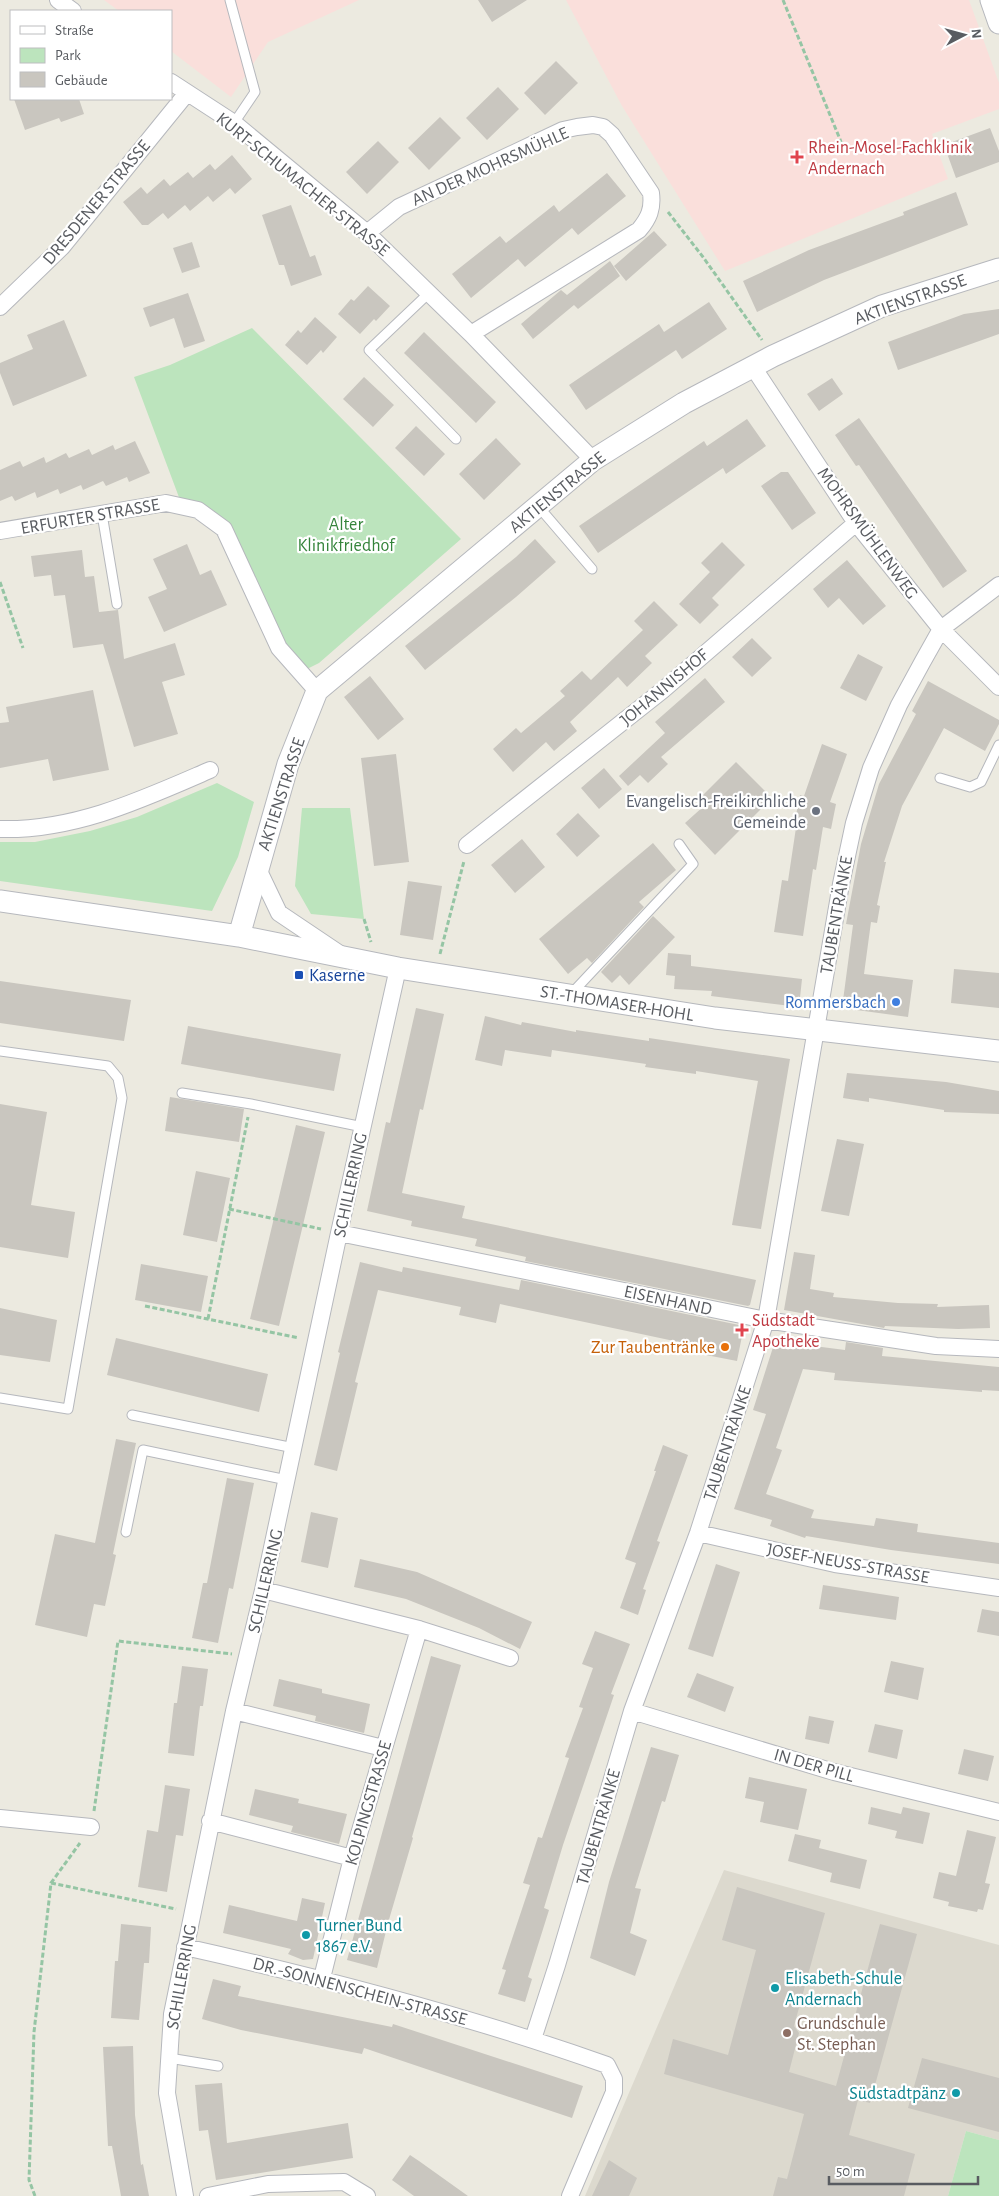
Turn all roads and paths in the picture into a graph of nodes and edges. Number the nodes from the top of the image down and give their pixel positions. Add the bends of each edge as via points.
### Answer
1 (58, 0) edge
2 (230, 0) edge
3 (783, 0) edge
4 (991, 0) edge
5 (72, 10) edge
6 (999, 23) edge
7 (172, 83) edge
8 (187, 93) junction
9 (234, 123) junction
10 (846, 154) dead end
11 (651, 193) junction
12 (367, 233) junction
13 (999, 269) edge
14 (429, 293) junction
15 (0, 307) edge
16 (471, 334) junction
17 (773, 356) junction
18 (753, 367) junction
19 (456, 439) dead end
20 (593, 460) junction
21 (538, 506) junction
22 (102, 514) junction
23 (856, 523) junction
24 (0, 531) edge
25 (592, 569) dead end
26 (0, 582) edge
27 (999, 585) edge
28 (116, 604) dead end
29 (940, 629) junction
30 (23, 648) dead end
31 (999, 687) edge
32 (317, 692) junction
33 (999, 745) edge
34 (210, 770) dead end
35 (940, 778) dead end
36 (0, 829) edge
37 (679, 844) dead end
38 (467, 845) joint
39 (258, 869) junction
40 (0, 901) edge
41 (364, 919) dead end
42 (239, 936) junction
43 (373, 946) dead end
44 (342, 956) junction
45 (398, 968) junction
46 (435, 974) junction
47 (570, 995) junction
48 (817, 1029) junction
49 (0, 1051) edge
50 (999, 1051) edge
51 (182, 1093) dead end
52 (251, 1104) junction
53 (363, 1127) junction
54 (229, 1209) junction
55 (339, 1233) junction
56 (145, 1306) dead end
57 (208, 1318) junction
58 (766, 1320) junction
59 (316, 1343) junction
60 (999, 1349) edge
61 (0, 1398) edge
62 (132, 1415) dead end
63 (294, 1448) junction
64 (288, 1480) junction
65 (126, 1532) dead end
66 (698, 1533) junction
67 (999, 1588) edge
68 (264, 1590) junction
69 (418, 1629) junction
70 (247, 1655) junction
71 (510, 1658) dead end
72 (234, 1711) junction
73 (632, 1711) junction
74 (383, 1748) junction
75 (999, 1812) edge
76 (0, 1818) edge
77 (210, 1821) junction
78 (91, 1827) junction
79 (352, 1858) junction
80 (51, 1883) junction
81 (193, 1913) junction
82 (185, 1947) junction
83 (322, 1978) junction
84 (533, 2038) junction
85 (169, 2058) junction
86 (218, 2066) dead end
87 (35, 2196) edge
88 (185, 2196) edge
89 (208, 2196) edge
90 (367, 2196) edge
91 (570, 2196) edge

1 - 5 street
2 - 9 lane via 255,92
3 - 10 path
4 - 6 street
7 - 8 street, KURT-SCHUMACHER-STRASSE
8 - 9 street, KURT-SCHUMACHER-STRASSE
8 - 15 street, DRESDENER STRASSE via 62,247
9 - 12 street, KURT-SCHUMACHER-STRASSE
11 - 12 street, AN DER MOHRSMÜHLE via 612,135 603,127 577,126 398,207
11 - 16 street via 648,219 639,230
11 - 17 path via 677,222
12 - 14 street, KURT-SCHUMACHER-STRASSE
13 - 17 street, AKTIENSTRASSE via 882,306
14 - 16 street, KURT-SCHUMACHER-STRASSE
14 - 19 lane via 369,350
16 - 20 street, KURT-SCHUMACHER-STRASSE
17 - 18 street, AKTIENSTRASSE
18 - 20 street, AKTIENSTRASSE via 684,403
18 - 23 street, MOHRSMÜHLENWEG
20 - 21 street, AKTIENSTRASSE
21 - 25 lane
21 - 32 street, AKTIENSTRASSE
22 - 24 street, ERFURTER STRASSE
22 - 28 lane
22 - 32 street, ERFURTER STRASSE via 166,503 198,510 224,529 279,648
23 - 29 street, MOHRSMÜHLENWEG
23 - 38 street, JOHANNISHOF via 663,690
26 - 30 path
27 - 29 street
29 - 31 street, MOHRSMÜHLENWEG
29 - 48 street, TAUBENTRÄNKE via 899,705 871,768 854,823
32 - 39 street, AKTIENSTRASSE via 288,764
33 - 35 lane via 981,782 970,787
34 - 36 street via 131,804 83,819 29,830
37 - 47 lane via 693,864
38 - 46 path
39 - 42 street, AKTIENSTRASSE
39 - 44 street, AKTIENSTRASSE via 279,913
40 - 42 street
41 - 43 path
42 - 44 street, ST.-THOMASER-HOHL
44 - 45 street, ST.-THOMASER-HOHL
45 - 46 street, ST.-THOMASER-HOHL
45 - 53 street, SCHILLERRING
46 - 47 street, ST.-THOMASER-HOHL
47 - 48 street, ST.-THOMASER-HOHL via 715,1018
48 - 50 street, ST.-THOMASER-HOHL
48 - 58 street, TAUBENTRÄNKE
49 - 61 lane via 108,1066 118,1078 122,1098 68,1409
51 - 52 lane
52 - 53 lane
52 - 54 path
53 - 55 street, SCHILLERRING
54 - 55 path
54 - 57 path
55 - 58 street, EISENHAND
55 - 59 street, SCHILLERRING
56 - 57 path
57 - 59 path
58 - 60 street, EISENHAND via 936,1346
58 - 66 street, TAUBENTRÄNKE
59 - 63 street, SCHILLERRING
62 - 63 lane
63 - 64 street, SCHILLERRING
64 - 65 lane via 143,1450
64 - 68 street, SCHILLERRING
66 - 67 street, JOSEF-NEUSS-STRASSE via 835,1564
66 - 73 street, TAUBENTRÄNKE
68 - 69 street
68 - 70 street, SCHILLERRING
69 - 71 street
69 - 74 street, KOLPINGSTRASSE
70 - 72 street, SCHILLERRING
70 - 78 path via 118,1641
72 - 74 street
72 - 77 street, SCHILLERRING
73 - 75 street, IN DER PILL via 834,1772
73 - 84 street, TAUBENTRÄNKE
74 - 79 street, KOLPINGSTRASSE
76 - 78 street
77 - 79 street
77 - 81 street, SCHILLERRING
78 - 80 path
79 - 83 street, KOLPINGSTRASSE
80 - 81 path
80 - 87 path via 34,2032 29,2180
81 - 82 street, SCHILLERRING
82 - 83 street, DR.-SONNENSCHEIN-STRASSE
82 - 85 street, SCHILLERRING via 172,2014
83 - 84 street, DR.-SONNENSCHEIN-STRASSE
84 - 91 street via 607,2065 614,2079 614,2092
85 - 86 lane
85 - 88 street, SCHILLERRING via 167,2093
89 - 90 street via 268,2184 344,2182

